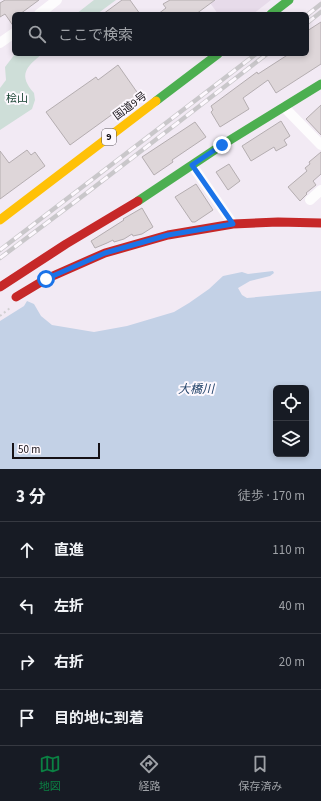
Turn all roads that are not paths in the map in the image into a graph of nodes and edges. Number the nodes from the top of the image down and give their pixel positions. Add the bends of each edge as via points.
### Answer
1 (57, 0) edge
2 (289, 0) edge
3 (41, 12) edge
4 (273, 12) edge
5 (12, 35) edge
6 (0, 44) edge
7 (215, 56) edge
8 (320, 87) edge
9 (284, 107) junction
10 (321, 145) edge
11 (192, 165) junction
12 (321, 190) edge
13 (310, 200) dead end
14 (0, 220) edge
15 (321, 223) edge
16 (233, 224) junction
17 (0, 287) edge
18 (16, 297) dead end

1 - 3 street
2 - 4 main road
5 - 6 street
7 - 14 main road, 国道9号 / 9
8 - 9 main road
9 - 10 street
9 - 11 main road
11 - 16 street
11 - 17 main road
12 - 13 street
15 - 16 main road
16 - 18 main road via 168,235 105,253 46,279

